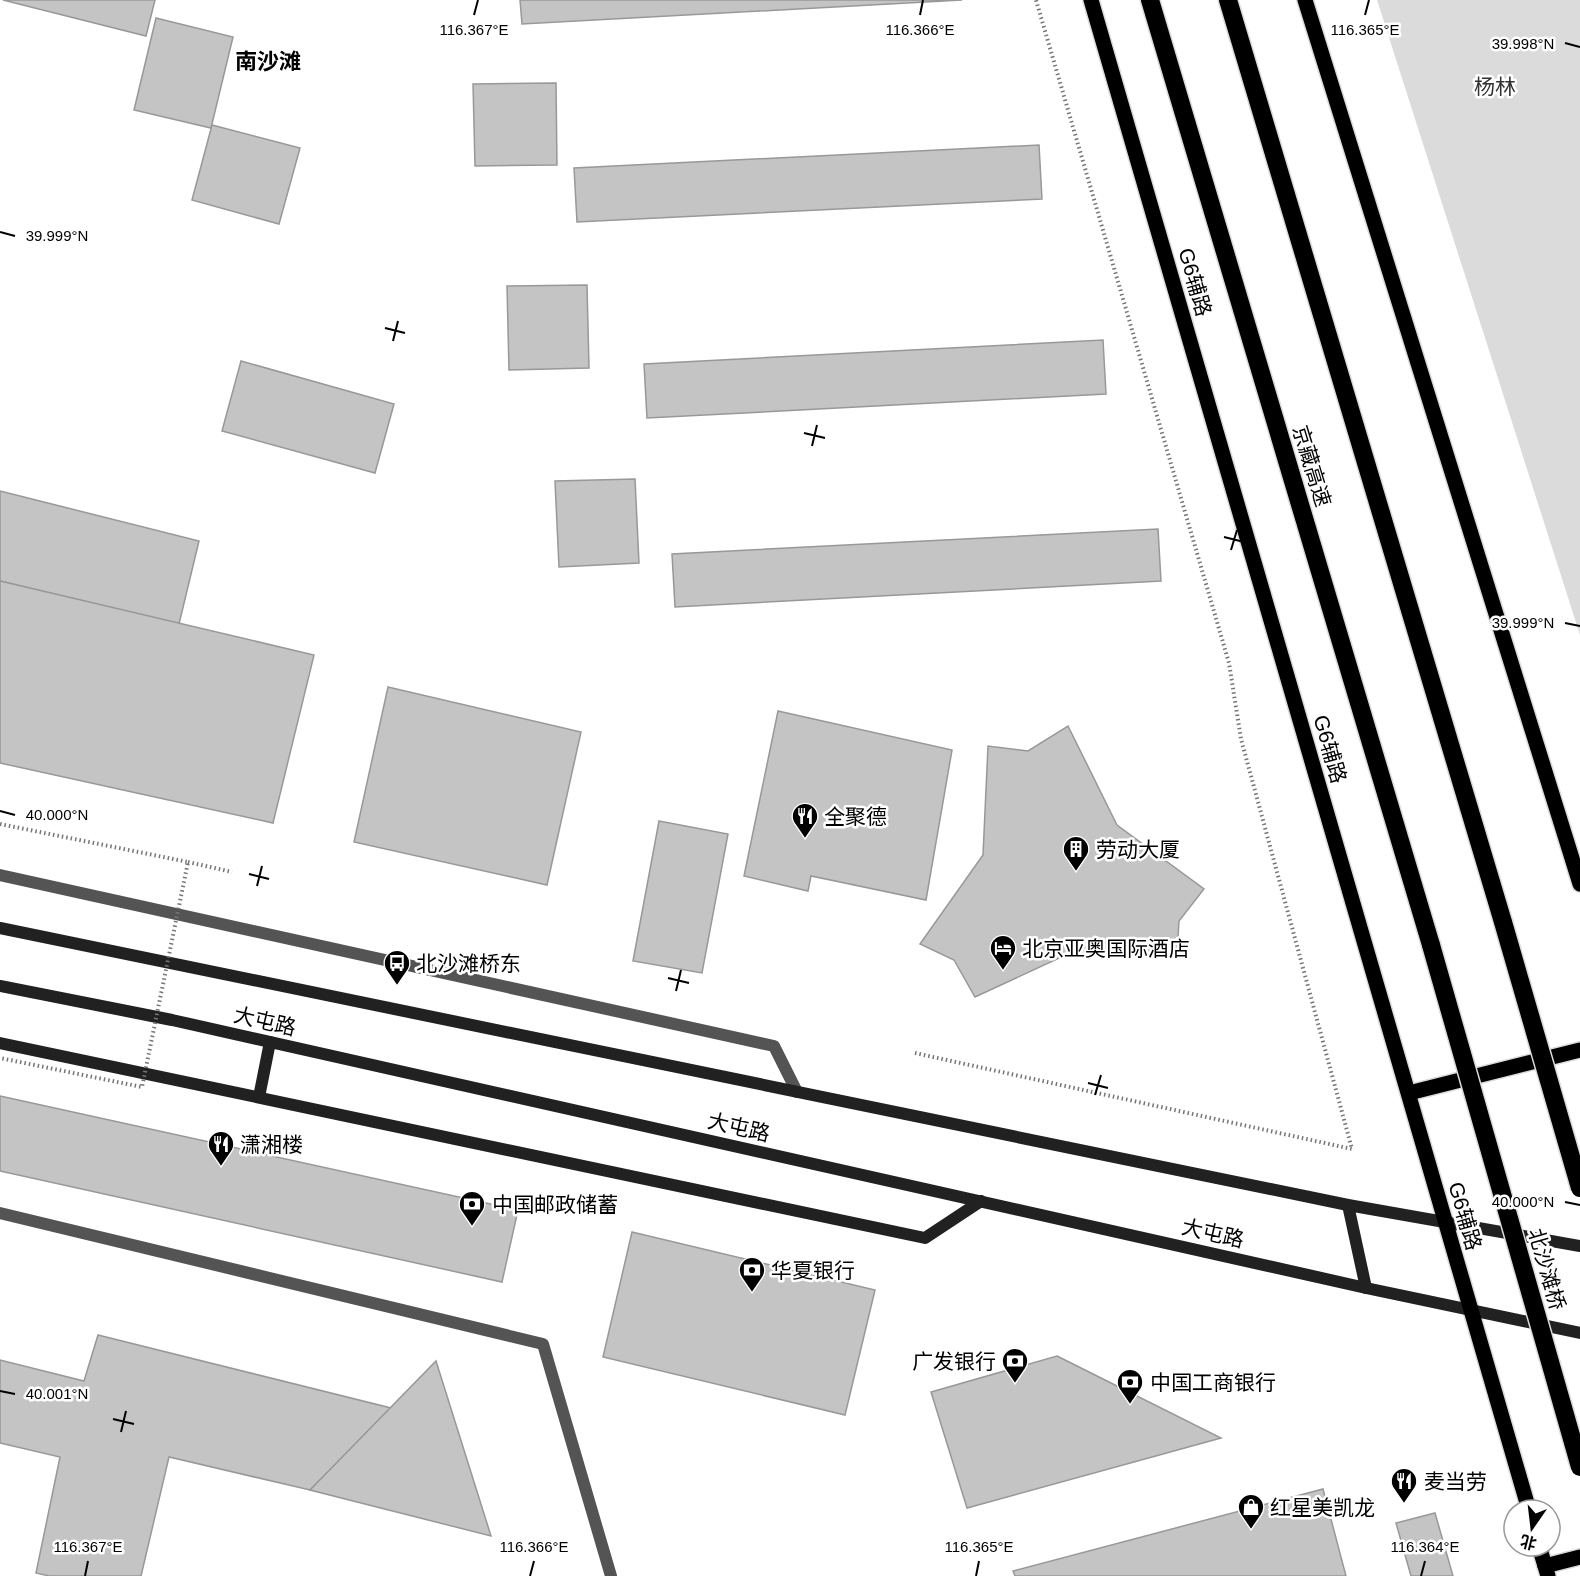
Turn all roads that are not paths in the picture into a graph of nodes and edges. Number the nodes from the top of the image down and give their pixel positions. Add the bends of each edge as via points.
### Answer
1 (1090, 0) edge
2 (1150, 0) edge
3 (1228, 0) edge
4 (1305, 0) edge
5 (0, 875) edge
6 (1580, 884) edge
7 (0, 928) edge
8 (1431, 945) joint
9 (0, 986) edge
10 (270, 1042) junction
11 (0, 1043) edge
12 (1580, 1050) edge
13 (797, 1092) junction
14 (1409, 1093) junction
15 (259, 1097) junction
16 (1580, 1188) edge
17 (981, 1201) junction
18 (1348, 1205) junction
19 (0, 1213) edge
20 (1444, 1221) junction
21 (1580, 1246) edge
22 (1366, 1288) junction
23 (1469, 1309) junction
24 (1580, 1333) edge
25 (1580, 1467) edge
26 (1525, 1498) edge
27 (1580, 1557) edge
28 (1547, 1571) edge
29 (611, 1576) edge

1 - 14 main road, G6辅路
2 - 8 highway, 京藏高速
3 - 16 highway, bridge
4 - 6 main road
5 - 13 street via 774,1046
7 - 13 main road, 大屯路
8 - 25 highway, 北沙滩桥, bridge
9 - 10 main road, 大屯路
10 - 15 main road
10 - 17 main road, 大屯路
11 - 15 main road
12 - 14 main road
13 - 18 main road, 大屯路
14 - 20 main road, G6辅路
15 - 17 main road via 925,1238
17 - 22 main road, 大屯路
18 - 20 main road, 大屯路
18 - 22 main road
19 - 29 street via 543,1344
20 - 21 main road, 大屯路
20 - 23 main road, G6辅路
22 - 23 main road, 大屯路
23 - 24 main road, 大屯路
23 - 26 main road, G6辅路
27 - 28 main road

